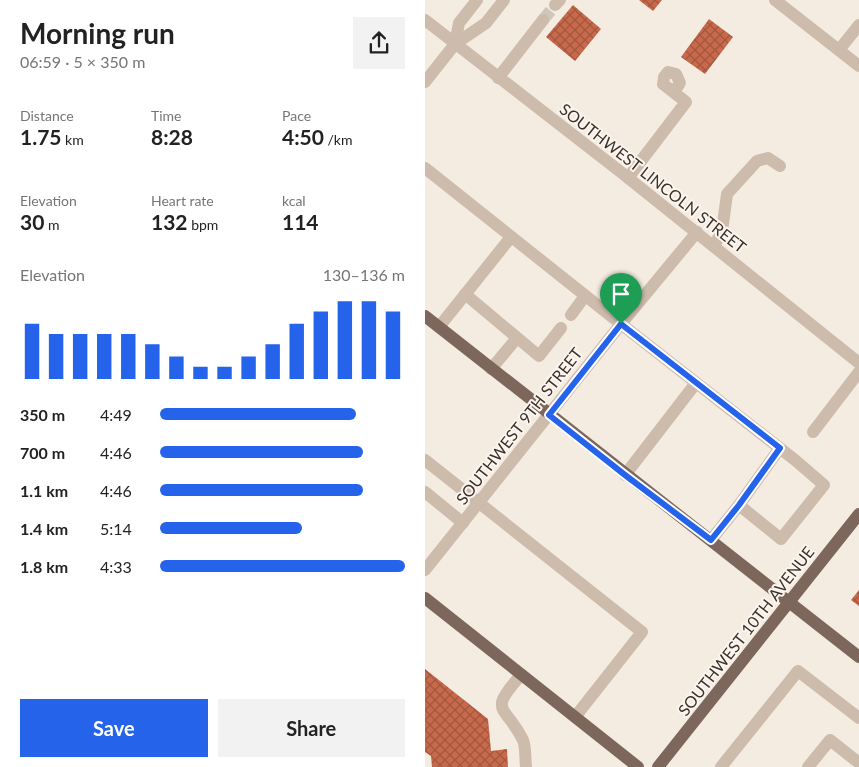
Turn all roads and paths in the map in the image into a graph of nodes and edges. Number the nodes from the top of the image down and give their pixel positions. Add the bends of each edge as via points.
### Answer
1 (477, 0) edge
2 (504, 0) edge
3 (775, 0) edge
4 (425, 20) edge
5 (543, 20) tunnel mouth
6 (859, 25) edge
7 (455, 44) junction
8 (839, 50) junction
9 (859, 66) edge
10 (498, 78) junction
11 (425, 82) edge
12 (673, 92) dead end
13 (780, 166) dead end
14 (425, 168) edge
15 (628, 178) junction
16 (697, 232) junction
17 (511, 237) junction
18 (714, 246) junction
19 (465, 294) junction
20 (585, 296) junction
21 (571, 315) dead end
22 (425, 316) edge
23 (621, 324) junction
24 (439, 327) junction
25 (561, 328) dead end
26 (517, 338) junction
27 (859, 363) edge
28 (491, 369) junction
29 (859, 372) edge
30 (696, 383) junction
31 (549, 415) junction
32 (813, 432) dead end
33 (780, 448) junction
34 (425, 460) edge
35 (625, 475) junction
36 (427, 498) edge
37 (479, 504) junction
38 (739, 505) junction
39 (859, 514) edge
40 (463, 523) junction
41 (711, 540) junction
42 (425, 570) edge
43 (425, 598) edge
44 (789, 602) junction
45 (859, 657) edge
46 (521, 675) junction
47 (575, 718) junction
48 (859, 718) edge
49 (859, 764) edge
50 (812, 766) edge
51 (526, 767) edge
52 (638, 767) edge
53 (658, 767) edge
54 (721, 767) edge

1 - 7 street via 459,23
2 - 7 street via 486,23
3 - 8 street
4 - 7 street, SOUTHWEST LINCOLN STREET
5 - 10 street
6 - 8 street
7 - 10 street, SOUTHWEST LINCOLN STREET
7 - 11 street
8 - 9 street
10 - 15 street, SOUTHWEST LINCOLN STREET
12 - 15 street via 687,102
13 - 18 street via 768,158 757,161 727,194 722,231
14 - 17 street
15 - 16 street, SOUTHWEST LINCOLN STREET
16 - 18 street, SOUTHWEST LINCOLN STREET
16 - 23 street, SOUTHWEST 9TH STREET
17 - 19 street
17 - 20 street
18 - 27 street, SOUTHWEST LINCOLN STREET
19 - 24 street
19 - 26 street
20 - 21 street
20 - 23 street
22 - 24 main road
23 - 30 street
23 - 31 street, SOUTHWEST 9TH STREET
24 - 28 main road
25 - 26 street via 539,356
26 - 28 street
28 - 31 main road
29 - 32 street
30 - 33 street
30 - 35 street
31 - 35 main road
31 - 37 street, SOUTHWEST 9TH STREET
33 - 38 street
33 - 38 street via 824,485 781,539
34 - 37 street
35 - 41 main road
36 - 40 street
37 - 40 street, SOUTHWEST 9TH STREET
37 - 47 street via 642,632
38 - 41 street
39 - 44 main road, SOUTHWEST 10TH AVENUE
40 - 42 street, SOUTHWEST 9TH STREET
41 - 44 main road
43 - 46 main road
44 - 45 main road
44 - 53 main road, SOUTHWEST 10TH AVENUE
46 - 47 main road
46 - 51 street via 502,702 503,712 524,742
47 - 52 main road
48 - 54 street via 798,671
49 - 50 street via 830,740

